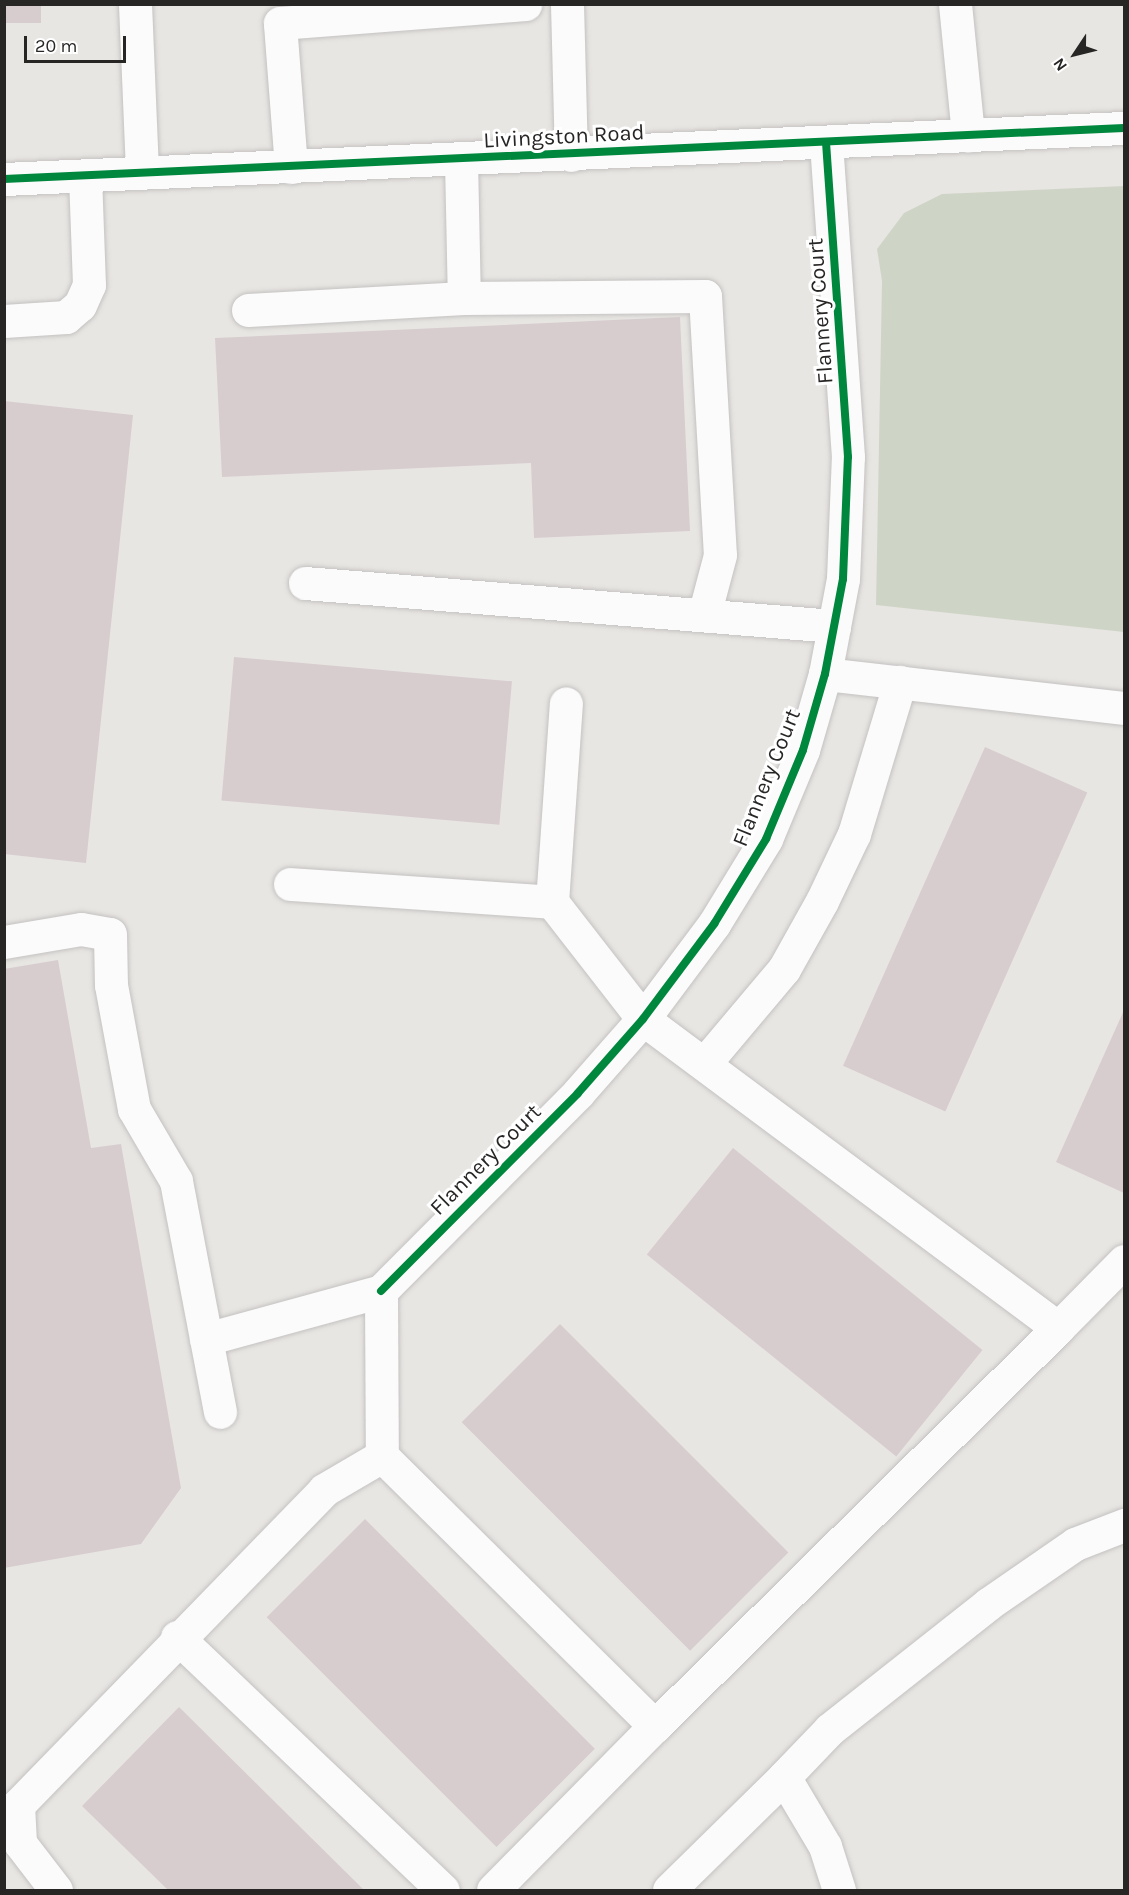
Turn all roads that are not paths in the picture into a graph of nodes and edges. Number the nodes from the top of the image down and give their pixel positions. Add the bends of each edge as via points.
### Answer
1 (135, 4) edge
2 (525, 4) edge
3 (567, 4) edge
4 (955, 4) edge
5 (1125, 128) edge
6 (968, 135) junction
7 (826, 143) junction
8 (571, 155) junction
9 (461, 160) junction
10 (291, 167) junction
11 (142, 174) junction
12 (85, 176) junction
13 (4, 178) edge
14 (464, 298) junction
15 (248, 310) dead end
16 (4, 321) edge
17 (305, 583) dead end
18 (704, 615) junction
19 (834, 626) junction
20 (825, 674) junction
21 (900, 682) junction
22 (566, 703) dead end
23 (1125, 708) edge
24 (290, 884) dead end
25 (552, 902) junction
26 (4, 942) edge
27 (643, 1019) junction
28 (704, 1064) junction
29 (1125, 1261) edge
30 (381, 1291) junction
31 (1058, 1328) junction
32 (206, 1339) junction
33 (220, 1412) dead end
34 (382, 1456) junction
35 (1125, 1525) edge
36 (177, 1637) junction
37 (655, 1726) junction
38 (784, 1777) junction
39 (56, 1890) edge
40 (443, 1890) edge
41 (493, 1890) edge
42 (669, 1890) edge
43 (839, 1890) edge

1 - 11 street
2 - 10 street via 280,23
3 - 8 street
4 - 6 street
5 - 6 street, Livingston Road
6 - 7 street, Livingston Road
7 - 8 street, Livingston Road
7 - 19 street, Flannery Court via 848,457 843,579
8 - 9 street, Livingston Road
9 - 10 street, Livingston Road
9 - 14 street
10 - 11 street, Livingston Road
11 - 12 street, Livingston Road
12 - 13 street, Livingston Road
12 - 16 street via 89,285 80,305 66,317
14 - 15 street
14 - 18 street via 705,296 720,555
17 - 18 street
18 - 19 street
19 - 20 street, Flannery Court
20 - 21 street
20 - 27 street, Flannery Court via 803,750 766,839 714,924
21 - 23 street
21 - 28 street via 854,834 822,901 784,969
22 - 25 street
24 - 25 street
25 - 27 street
26 - 32 street via 81,929 110,934 111,985 134,1109 176,1181
27 - 28 street
27 - 30 street, Flannery Court via 578,1093
28 - 31 street
29 - 31 street
30 - 32 street
30 - 34 street
31 - 37 street
32 - 33 street
34 - 36 street via 324,1491
34 - 37 street
35 - 38 street via 1075,1544 988,1604 830,1729
36 - 39 street via 18,1805 20,1843
36 - 40 street
37 - 41 street
38 - 42 street
38 - 43 street via 825,1846

